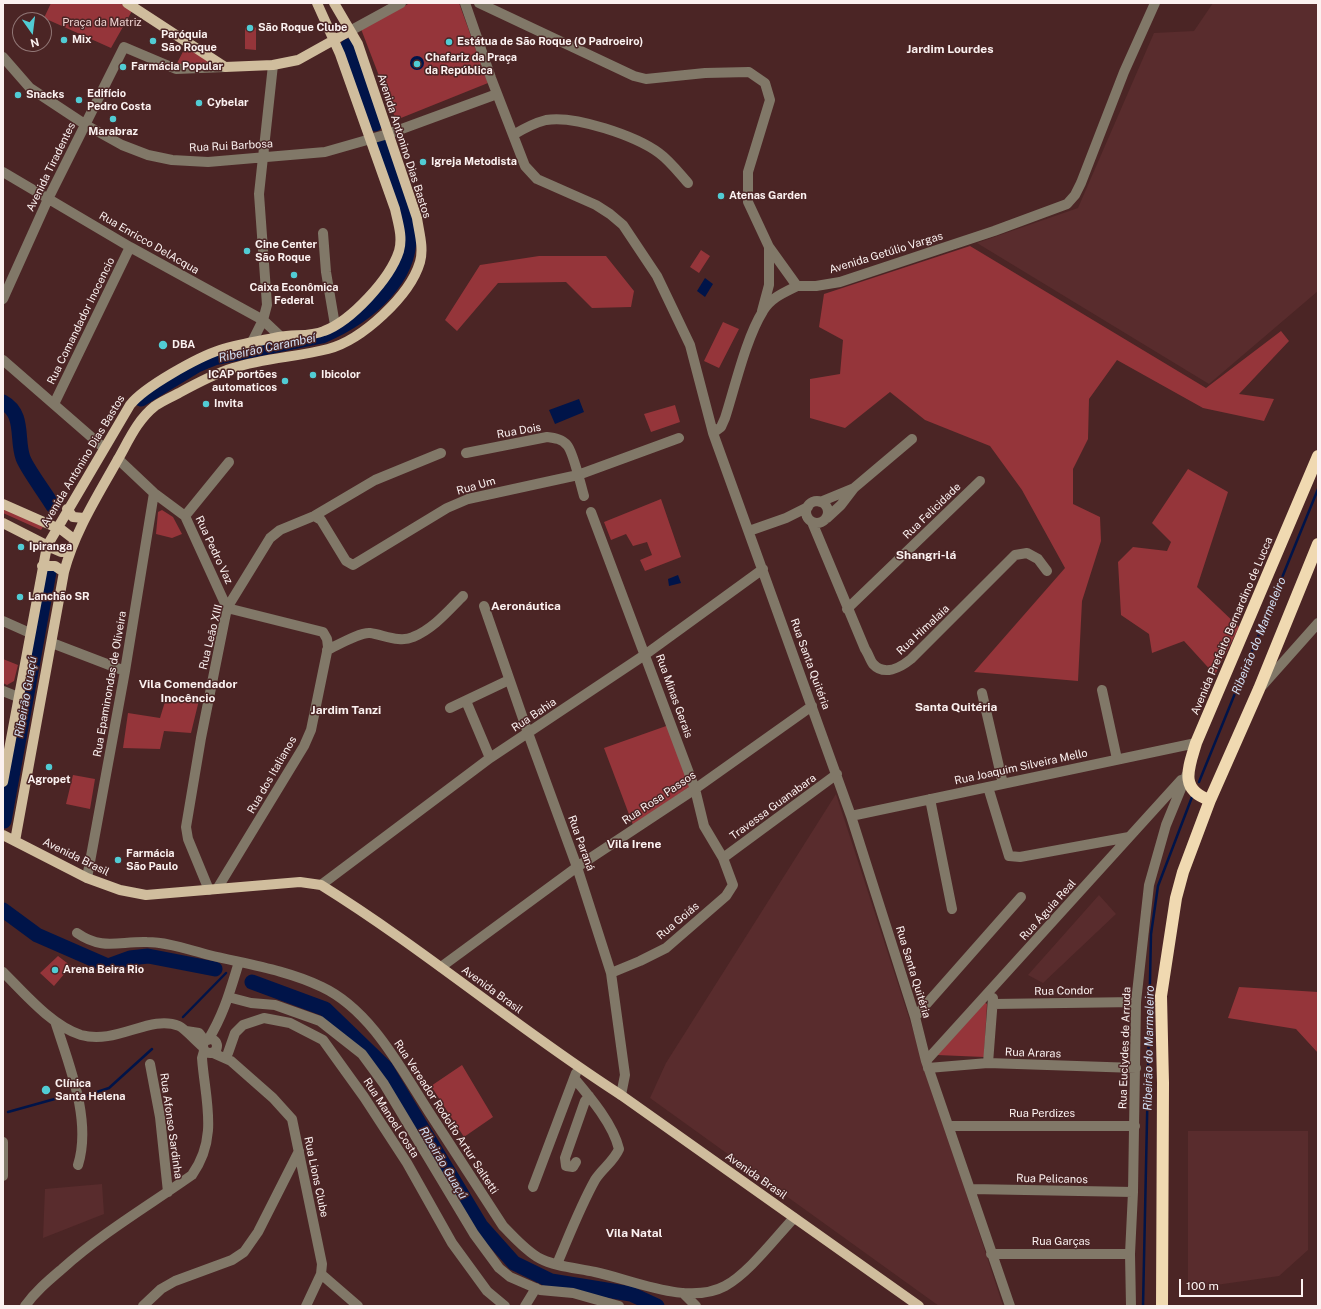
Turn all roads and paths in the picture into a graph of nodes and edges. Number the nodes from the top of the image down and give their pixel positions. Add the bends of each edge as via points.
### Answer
1 (127, 3) edge
2 (317, 3) edge
3 (334, 3) edge
4 (401, 3) edge
5 (465, 3) edge
6 (479, 3) edge
7 (1155, 3) edge
8 (350, 31) junction
9 (333, 40) junction
10 (3, 57) edge
11 (273, 65) junction
12 (225, 67) junction
13 (497, 94) junction
14 (86, 125) junction
15 (388, 134) junction
16 (513, 135) junction
17 (371, 140) junction
18 (264, 157) junction
19 (3, 172) edge
20 (688, 184) dead end
21 (48, 199) junction
22 (323, 233) dead end
23 (130, 248) junction
24 (769, 248) junction
25 (797, 286) junction
26 (3, 299) edge
27 (762, 313) junction
28 (263, 320) junction
29 (335, 325) junction
30 (281, 337) junction
31 (252, 342) junction
32 (3, 360) edge
33 (54, 404) junction
34 (713, 434) junction
35 (679, 438) dead end
36 (912, 439) dead end
37 (104, 448) junction
38 (440, 453) dead end
39 (466, 453) dead end
40 (1318, 456) edge
41 (118, 459) junction
42 (229, 462) dead end
43 (578, 474) junction
44 (980, 481) dead end
45 (854, 488) junction
46 (154, 493) junction
47 (584, 496) dead end
48 (820, 502) junction
49 (3, 504) edge
50 (808, 507) junction
51 (68, 509) junction
52 (591, 512) dead end
53 (185, 516) junction
54 (314, 516) junction
55 (84, 518) junction
56 (786, 518) junction
57 (810, 520) junction
58 (825, 520) junction
59 (3, 523) edge
60 (56, 528) junction
61 (749, 531) junction
62 (820, 539) junction
63 (75, 540) junction
64 (1318, 544) edge
65 (47, 546) junction
66 (70, 552) junction
67 (42, 566) junction
68 (763, 569) junction
69 (1047, 571) dead end
70 (64, 572) junction
71 (463, 596) dead end
72 (484, 606) dead end
73 (227, 608) junction
74 (847, 609) junction
75 (3, 621) edge
76 (1318, 623) edge
77 (30, 633) junction
78 (52, 643) junction
79 (328, 650) junction
80 (646, 654) junction
81 (125, 671) junction
82 (509, 680) junction
83 (1259, 689) junction
84 (1102, 690) dead end
85 (3, 691) edge
86 (982, 693) dead end
87 (18, 697) junction
88 (466, 701) junction
89 (812, 706) junction
90 (450, 708) dead end
91 (528, 733) junction
92 (1196, 743) junction
93 (490, 758) junction
94 (1117, 759) junction
95 (837, 774) junction
96 (1187, 774) junction
97 (3, 782) edge
98 (1003, 784) junction
99 (988, 787) junction
100 (696, 788) junction
101 (930, 799) junction
102 (1210, 800) junction
103 (851, 816) junction
104 (3, 835) edge
105 (1129, 837) junction
106 (15, 841) junction
107 (723, 858) junction
108 (577, 867) junction
109 (87, 878) junction
110 (320, 885) junction
111 (732, 888) joint
112 (213, 890) junction
113 (1021, 897) dead end
114 (952, 909) dead end
115 (77, 934) dead end
116 (239, 962) junction
117 (441, 967) junction
118 (3, 972) edge
119 (611, 973) junction
120 (994, 987) junction
121 (229, 993) junction
122 (1136, 1002) junction
123 (993, 1004) junction
124 (915, 1017) junction
125 (56, 1021) junction
126 (210, 1047) junction
127 (230, 1057) junction
128 (988, 1063) junction
129 (150, 1064) dead end
130 (927, 1064) junction
131 (578, 1067) junction
132 (1136, 1068) junction
133 (574, 1078) junction
134 (621, 1095) junction
135 (589, 1096) junction
136 (949, 1126) junction
137 (1135, 1126) junction
138 (3, 1147) edge
139 (299, 1151) junction
140 (576, 1162) dead end
141 (78, 1165) dead end
142 (3, 1176) edge
143 (532, 1187) dead end
144 (971, 1189) junction
145 (168, 1192) junction
146 (1134, 1192) junction
147 (794, 1218) junction
148 (991, 1254) junction
149 (1130, 1254) junction
150 (557, 1264) junction
151 (321, 1274) junction
152 (536, 1288) junction
153 (683, 1293) junction
154 (25, 1306) edge
155 (143, 1306) edge
156 (306, 1306) edge
157 (358, 1306) edge
158 (505, 1306) edge
159 (525, 1306) edge
160 (619, 1306) edge
161 (696, 1306) edge
162 (919, 1306) edge
163 (1010, 1306) edge
164 (1131, 1306) edge
165 (1162, 1306) edge

1 - 12 main road
2 - 9 main road, Avenida Antonino Dias Bastos
3 - 8 main road, Avenida Antonino Dias Bastos
4 - 8 street
5 - 13 street, Rua Santa Quitéria
6 - 24 street via 634,76 646,79 749,72 757,76 765,83 770,100 748,172 748,202
7 - 25 street, Avenida Getúlio Vargas via 1124,72 1081,183 1075,196 1067,204 840,282
8 - 9 main road
8 - 15 main road, Avenida Antonino Dias Bastos via 358,44
9 - 11 main road via 298,60
9 - 17 main road, Avenida Antonino Dias Bastos
10 - 14 street, Rua Rui Barbosa via 30,88
11 - 12 main road
11 - 18 street
12 - 14 street, Avenida Tiradentes via 176,69 124,47
13 - 15 street, Rua Rui Barbosa
13 - 16 street, Rua Santa Quitéria
14 - 18 street, Rua Rui Barbosa via 122,145 148,155 172,160 208,162
14 - 21 street, Avenida Tiradentes
15 - 17 street, Rua Rui Barbosa
15 - 41 main road, Avenida Antonino Dias Bastos via 417,218 421,246 420,263 407,289 372,325 330,348 236,367 215,374 156,406 137,426
16 - 20 street via 547,120 596,125 658,152
16 - 34 street, Rua Santa Quitéria via 525,166 537,179 610,214 623,225 657,276 690,345
17 - 18 street, Rua Rui Barbosa via 325,152
17 - 29 main road, Avenida Antonino Dias Bastos via 395,209 400,231 399,250 392,267 377,287 363,303
18 - 28 street via 259,194 267,291 267,306
19 - 21 street, Rua Enricco DelAcqua
21 - 23 street, Rua Enricco DelAcqua
21 - 26 street, Avenida Tiradentes
22 - 29 street via 326,272
23 - 28 street, Rua Enricco DelAcqua
23 - 33 street, Rua Comandador Inocencio
24 - 25 street
24 - 27 street via 768,285
25 - 27 street via 776,297
27 - 34 street via 749,342 725,418 721,427
28 - 30 street, Rua Enricco DelAcqua
28 - 31 street
29 - 30 main road, Avenida Antonino Dias Bastos via 316,334
30 - 31 main road, Avenida Antonino Dias Bastos
31 - 37 main road, Avenida Antonino Dias Bastos via 219,351 146,388 130,405
32 - 33 street
33 - 37 street
34 - 61 street, Rua Santa Quitéria
35 - 43 street, Rua Um
36 - 45 street
37 - 51 main road, Avenida Antonino Dias Bastos
38 - 54 street, Rua Leão XIII via 375,480
39 - 43 street, Rua Dois via 547,437 556,438 570,449
40 - 92 highway, Avenida Prefeito Bernardino de Lucca
41 - 46 street, Rua Pedro Vaz
41 - 55 main road, Avenida Antonino Dias Bastos
42 - 53 street
43 - 47 street, Rua Dois
43 - 54 street, Rua Um via 468,499 447,508 353,566 346,561 321,520
44 - 74 street, Rua Felicidade
45 - 48 street
45 - 58 street
46 - 53 street, Rua Pedro Vaz
46 - 81 street, Rua Epaminondas de Oliveira
48 - 50 street via 812,503
48 - 58 street via 827,507
49 - 60 main road
50 - 56 street
50 - 57 street
51 - 55 main road via 73,517
51 - 60 main road, Avenida Antonino Dias Bastos
52 - 80 street, Rua Minas Gerais
53 - 73 street, Rua Pedro Vaz
54 - 73 street, Rua Leão XIII via 280,530 270,538
55 - 63 main road, Avenida Antonino Dias Bastos
56 - 57 street
56 - 61 street
57 - 58 street via 817,523
57 - 62 street, Rua Himalaia
58 - 62 street
59 - 65 main road
60 - 63 main road
60 - 65 main road, Avenida Antonino Dias Bastos
61 - 68 street, Rua Santa Quitéria
62 - 74 street, Rua Himalaia
63 - 66 main road, Avenida Antonino Dias Bastos
64 - 83 highway
65 - 66 main road via 61,552
65 - 67 main road, Avenida Antonino Dias Bastos
66 - 70 main road, Avenida Antonino Dias Bastos
67 - 70 main road via 55,566
67 - 77 main road, Avenida Antonino Dias Bastos
68 - 80 street, Rua Bahia
68 - 89 street, Rua Santa Quitéria
69 - 74 street, Rua Himalaia via 1038,559 1028,553 1015,555 920,651 903,666 893,670 883,670 873,664
70 - 78 main road, Avenida Antonino Dias Bastos
71 - 79 street via 436,624 412,638 387,638 369,633
72 - 82 street, Rua Paraná
73 - 79 street, Rua dos Italianos via 320,631 325,634
73 - 112 street, Rua Leão XIII via 186,827 188,839
75 - 77 street
76 - 83 street
77 - 87 main road, Avenida Antonino Dias Bastos
78 - 81 street
78 - 106 main road, Avenida Antonino Dias Bastos
79 - 112 street, Rua dos Italianos via 311,730 304,746
80 - 91 street, Rua Bahia
80 - 100 street, Rua Minas Gerais
81 - 109 street, Rua Epaminondas de Oliveira
82 - 88 street
82 - 91 street, Rua Paraná
83 - 102 highway
84 - 94 street
85 - 87 street
86 - 98 street
87 - 97 main road, Avenida Antonino Dias Bastos
88 - 90 street
88 - 93 street
89 - 95 street, Rua Santa Quitéria
89 - 100 street, Rua Rosa Passos
91 - 93 street, Rua Bahia
91 - 108 street, Rua Paraná
92 - 94 street, Rua Joaquim Silveira Mello
92 - 96 highway, Avenida Prefeito Bernardino de Lucca
93 - 110 street, Rua Bahia
94 - 98 street, Rua Joaquim Silveira Mello
95 - 103 street, Rua Santa Quitéria
95 - 107 street, Travessa Guanabara
96 - 102 highway via 1194,791
96 - 105 street, Rua Águia Real
96 - 122 street, Rua Euclydes de Arruda via 1166,825 1149,885
98 - 99 street, Rua Joaquim Silveira Mello
99 - 101 street, Rua Joaquim Silveira Mello
99 - 105 street via 1009,856 1020,857
100 - 107 street, Rua Minas Gerais via 704,826
100 - 108 street, Rua Rosa Passos
101 - 103 street, Rua Joaquim Silveira Mello
101 - 114 street
102 - 165 highway via 1178,891 1169,934 1161,996
103 - 124 street, Rua Santa Quitéria
104 - 106 main road, Avenida Brasil
105 - 120 street, Rua Águia Real
106 - 109 main road, Avenida Brasil
107 - 111 street, Rua Minas Gerais via 732,880
108 - 117 street, Rua Rosa Passos
108 - 119 street, Rua Paraná
109 - 112 main road, Avenida Brasil via 120,890 146,895
110 - 112 main road, Avenida Brasil via 300,882
110 - 117 main road, Avenida Brasil
111 - 119 street, Rua Goiás via 666,948
113 - 124 street
115 - 116 street, Rua Vereador Rodolfo Artur Saltetti via 89,941 110,944 161,943
116 - 121 street
116 - 150 street, Rua Vereador Rodolfo Artur Saltetti via 322,987 353,1009 391,1052 503,1226 520,1244 539,1258
117 - 131 main road, Avenida Brasil
118 - 125 street, Rua Lions Clube
119 - 134 street, Rua Paraná via 625,1075
120 - 123 street
120 - 130 street, Rua Águia Real
121 - 126 street
121 - 152 street via 251,1002 275,1005 320,1021 362,1054 384,1084 474,1234 499,1268 510,1277
122 - 123 street, Rua Condor
122 - 132 street, Rua Euclydes de Arruda
123 - 128 street
124 - 130 street, Rua Santa Quitéria
125 - 126 street, Rua Lions Clube via 81,1035 101,1038 145,1026 180,1026 186,1031 199,1034
125 - 141 street via 80,1102 81,1154
126 - 127 street, Rua Lions Clube
126 - 145 street via 204,1070 209,1129 205,1151 192,1175
127 - 139 street, Rua Lions Clube via 274,1098 292,1119
127 - 158 street, Rua Manoel Costa via 235,1033 243,1025 264,1018 290,1023 323,1040 407,1163 452,1243 488,1291
128 - 130 street, Rua Araras
128 - 132 street, Rua Araras
129 - 145 street, Rua Afonso Sardinha via 160,1117
130 - 136 street, Rua Santa Quitéria
131 - 133 street
131 - 134 main road, Avenida Brasil
132 - 137 street, Rua Euclydes de Arruda
133 - 135 street
133 - 143 street
134 - 147 main road, Avenida Brasil
135 - 140 street via 565,1158 566,1166 572,1167
135 - 150 street via 613,1134 619,1149 601,1170 584,1201
136 - 137 street, Rua Perdizes
136 - 144 street, Rua Santa Quitéria
137 - 146 street, Rua Euclydes de Arruda
138 - 142 street
139 - 151 street, Rua Lions Clube via 321,1257
139 - 155 street via 258,1232 244,1252 232,1260 175,1281 161,1289
144 - 146 street, Rua Pelicanos
144 - 148 street, Rua Santa Quitéria
145 - 154 street via 73,1258 36,1291
146 - 149 street, Rua Euclydes de Arruda
147 - 153 street, Rua Vereador Rodolfo Artur Saltetti via 740,1275 724,1286 707,1291
147 - 162 main road, Avenida Brasil
148 - 149 street, Rua Garças
148 - 163 street, Rua Santa Quitéria
149 - 164 street, Rua Euclydes de Arruda
150 - 153 street, Rua Vereador Rodolfo Artur Saltetti
151 - 156 street
151 - 157 street
152 - 159 street
152 - 160 street via 573,1293
153 - 161 street

